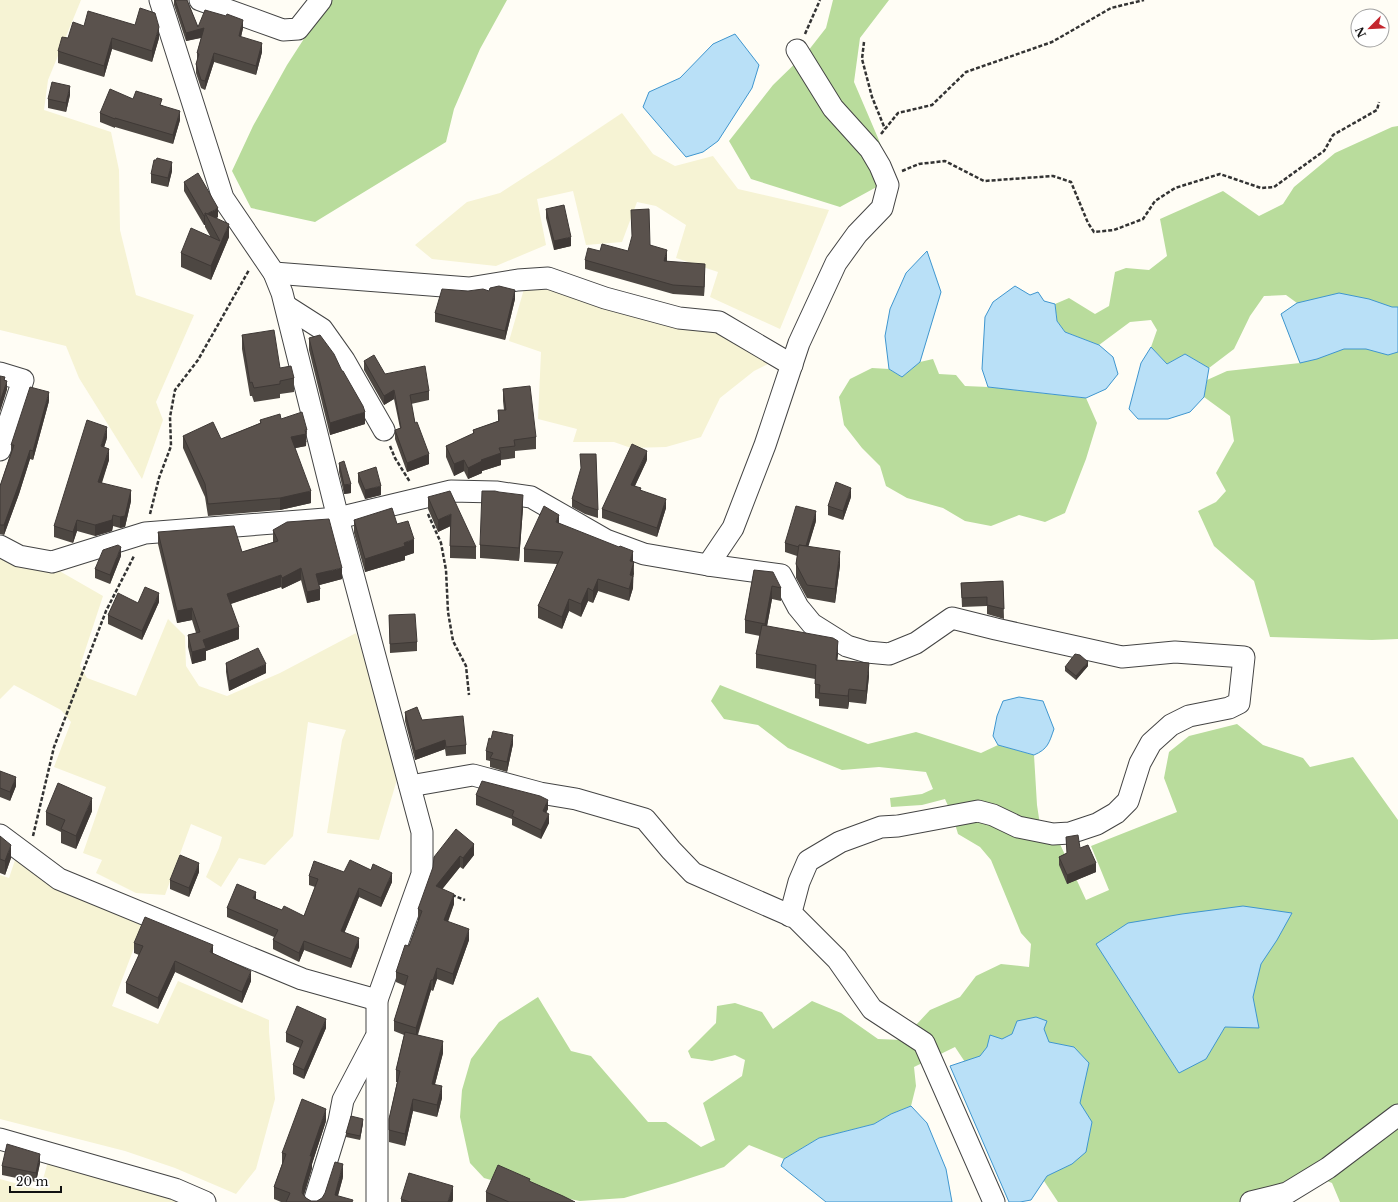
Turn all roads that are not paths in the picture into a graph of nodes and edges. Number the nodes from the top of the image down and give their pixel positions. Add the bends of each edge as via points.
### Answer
1 (160, 0) edge
2 (200, 0) edge
3 (321, 0) edge
4 (797, 50) road end
5 (274, 273) junction
6 (286, 306) junction
7 (792, 365) junction
8 (0, 373) edge
9 (384, 430) road end
10 (0, 450) edge
11 (338, 518) junction
12 (0, 546) edge
13 (708, 565) junction
14 (410, 786) junction
15 (0, 835) edge
16 (790, 916) junction
17 (377, 1000) junction
18 (377, 1034) junction
19 (1398, 1115) edge
20 (0, 1139) edge
21 (205, 1202) edge
22 (314, 1202) edge
23 (377, 1202) edge
24 (994, 1202) edge
25 (1251, 1202) edge

1 - 5 street via 223,198
2 - 3 street via 283,30 298,29
4 - 7 street via 833,108 870,149 888,185 882,208 857,234 836,263 799,343
5 - 6 street
5 - 7 street via 469,288 548,278 605,298 679,318 719,322
6 - 9 street via 322,329 344,360
6 - 11 street
7 - 13 street via 733,528
8 - 10 street via 23,380
11 - 12 street via 145,533 52,562 19,556
11 - 13 street via 451,491 496,492 531,497 613,542 644,554
11 - 14 street
13 - 16 street via 781,575 798,607 812,624 847,646 867,652 889,654 916,643 952,618 1122,657 1175,652 1244,657 1239,703 1229,708 1189,716 1171,725 1151,743 1140,763 1128,801 1116,813 1097,824 1070,833 1052,834 1018,827 978,811 881,827 840,842 808,861 799,882
14 - 16 street via 473,775 540,793 576,798 646,819 670,850 693,873
14 - 17 street via 422,832 422,874
15 - 17 street via 59,879 302,979
16 - 24 street via 796,918 837,959 872,1009 924,1042
17 - 18 street
18 - 22 street via 343,1100
18 - 23 street
19 - 25 street via 1328,1168 1287,1192
20 - 21 street via 175,1189

